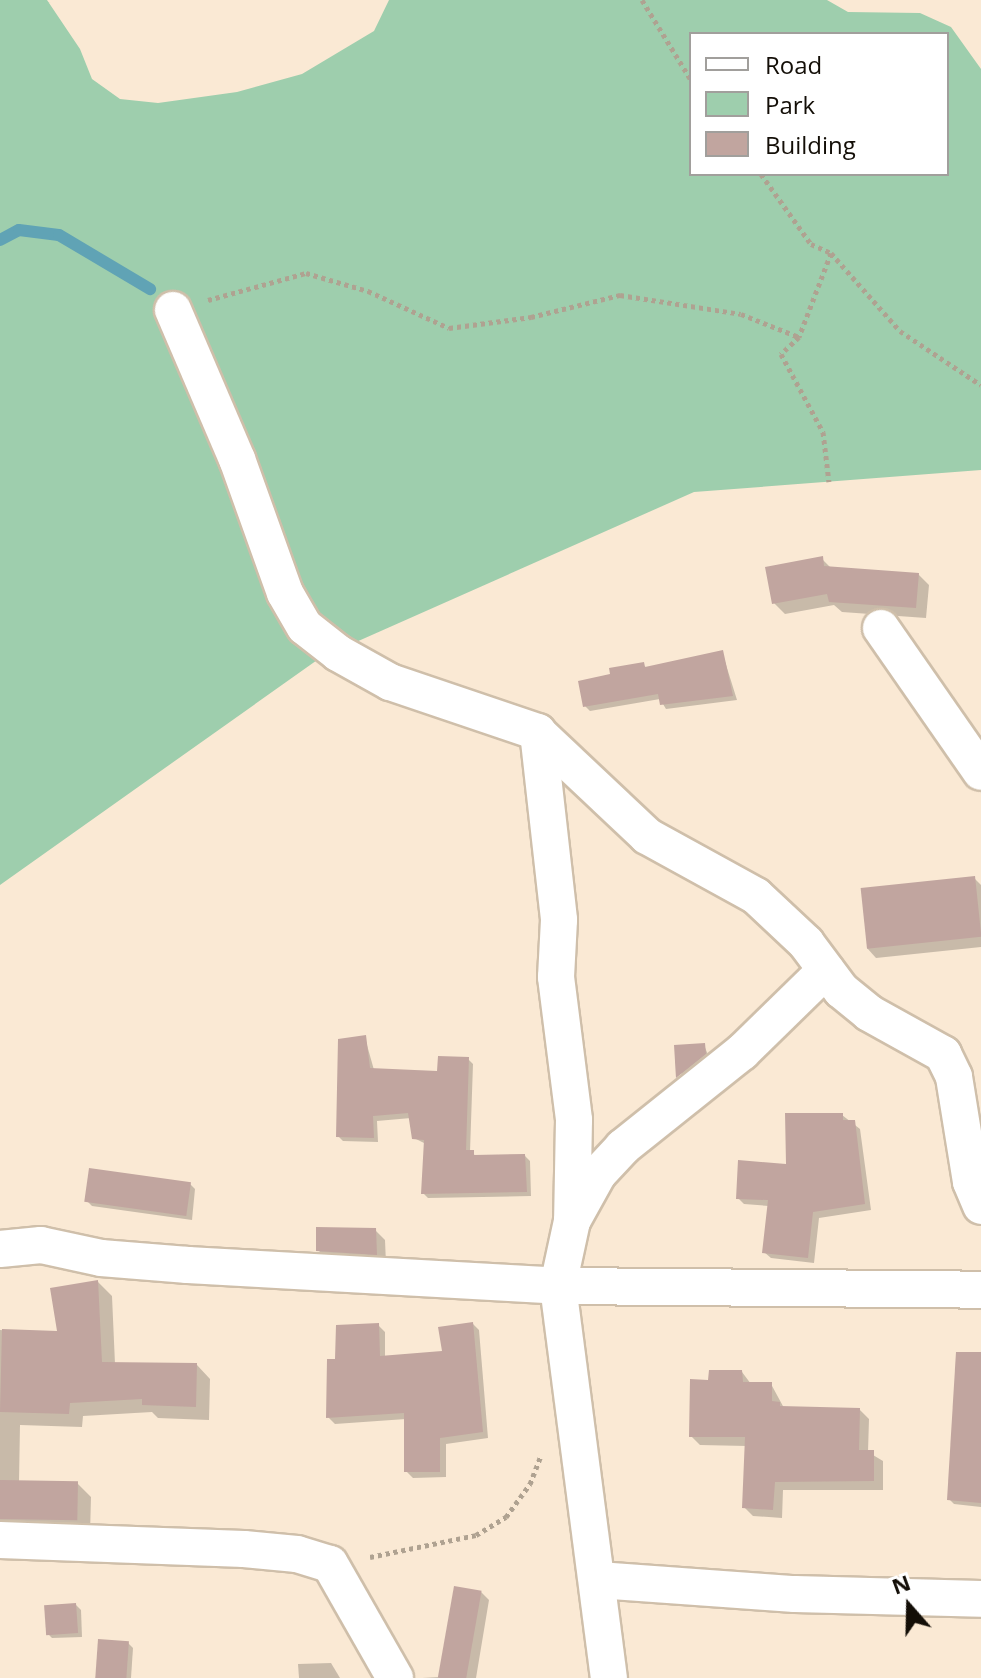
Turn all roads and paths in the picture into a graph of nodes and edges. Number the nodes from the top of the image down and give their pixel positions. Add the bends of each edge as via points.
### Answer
1 (642, 0) edge
2 (689, 77) edge
3 (762, 176) edge
4 (831, 253) junction
5 (173, 310) joint
6 (799, 337) junction
7 (981, 385) edge
8 (829, 482) dead end
9 (881, 628) dead end
10 (540, 735) junction
11 (981, 772) edge
12 (826, 970) junction
13 (981, 1206) edge
14 (572, 1221) junction
15 (0, 1249) edge
16 (558, 1286) junction
17 (981, 1290) edge
18 (546, 1443) dead end
19 (0, 1540) edge
20 (330, 1564) junction
21 (598, 1580) junction
22 (981, 1599) edge
23 (395, 1678) edge
24 (609, 1678) edge

1 - 2 path
3 - 4 path via 811,244
4 - 6 path
4 - 7 path via 900,331
5 - 6 path via 306,273 368,291 449,328 531,317 620,295 741,314
5 - 10 street via 217,408 285,593 305,627 390,682 534,728
6 - 8 path via 781,354 823,432
9 - 11 street
10 - 12 street via 647,836 756,896
10 - 14 street via 559,920 556,977 574,1120
12 - 13 street via 869,1013 950,1062 971,1182
12 - 14 street via 742,1052 623,1147 598,1174
14 - 16 street
15 - 16 street via 41,1245 101,1258 188,1265
16 - 17 street
16 - 21 street
18 - 20 path via 530,1484 506,1517 476,1535 442,1546
19 - 20 street via 244,1549 297,1554
20 - 23 street
21 - 22 street via 795,1594
21 - 24 street

